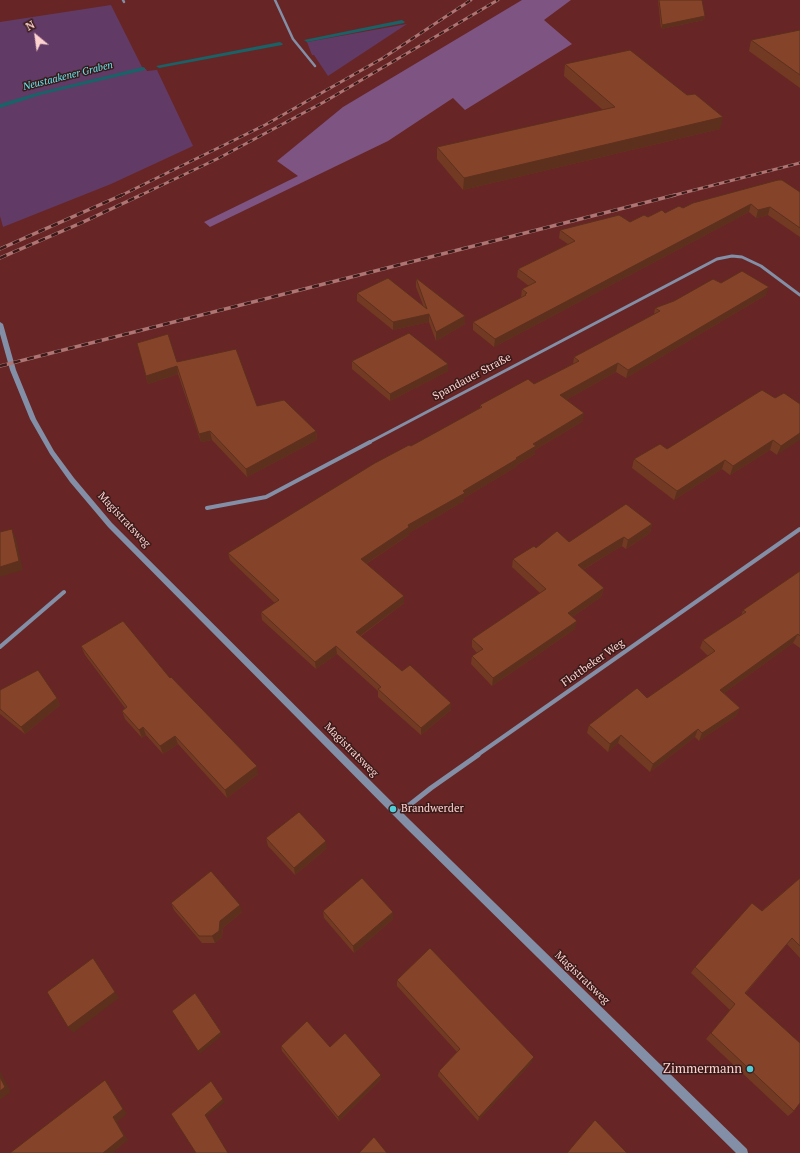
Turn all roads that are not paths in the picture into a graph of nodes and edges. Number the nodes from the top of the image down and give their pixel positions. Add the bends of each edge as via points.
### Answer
1 (275, 0) edge
2 (315, 66) dead end
3 (800, 295) edge
4 (0, 324) edge
5 (207, 508) dead end
6 (800, 529) edge
7 (64, 592) dead end
8 (0, 647) edge
9 (398, 814) junction
10 (743, 1153) edge

1 - 2 street via 293,39
3 - 5 street, Spandauer Straße via 761,266 742,257 717,259 266,497
4 - 9 street, Magistratsweg via 13,370 33,419 52,452 91,503 172,588
6 - 9 street, Flottbeker Weg via 431,788
7 - 8 street
9 - 10 street, Magistratsweg

